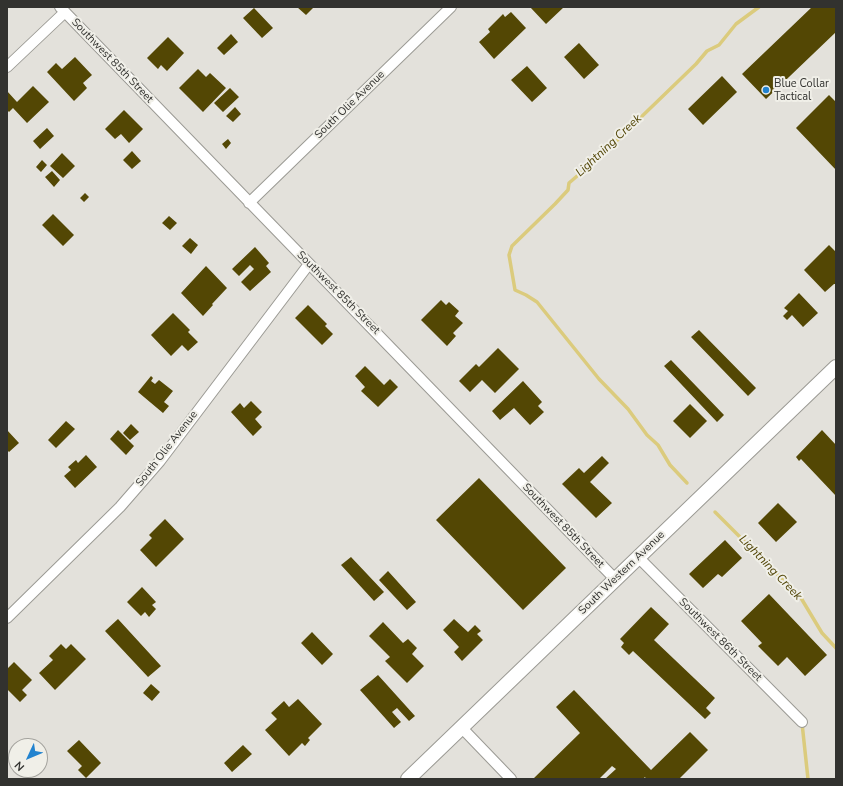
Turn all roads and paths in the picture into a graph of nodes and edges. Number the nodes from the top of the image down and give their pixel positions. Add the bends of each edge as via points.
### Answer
1 (451, 7) edge
2 (63, 9) edge
3 (7, 68) edge
4 (249, 203) junction
5 (309, 264) junction
6 (836, 367) edge
7 (638, 557) junction
8 (616, 579) junction
9 (7, 618) edge
10 (802, 722) dead end
11 (461, 727) junction
12 (408, 779) edge
13 (511, 779) edge

1 - 4 street, South Olie Avenue
2 - 3 street
2 - 4 street, Southwest 85th Street
4 - 5 street, Southwest 85th Street
5 - 8 street, Southwest 85th Street
5 - 9 street, South Olie Avenue via 160,461 120,507
6 - 7 main road, South Western Avenue
7 - 8 main road, South Western Avenue
7 - 10 street, Southwest 86th Street
8 - 11 main road, South Western Avenue
11 - 12 main road, South Western Avenue
11 - 13 street

